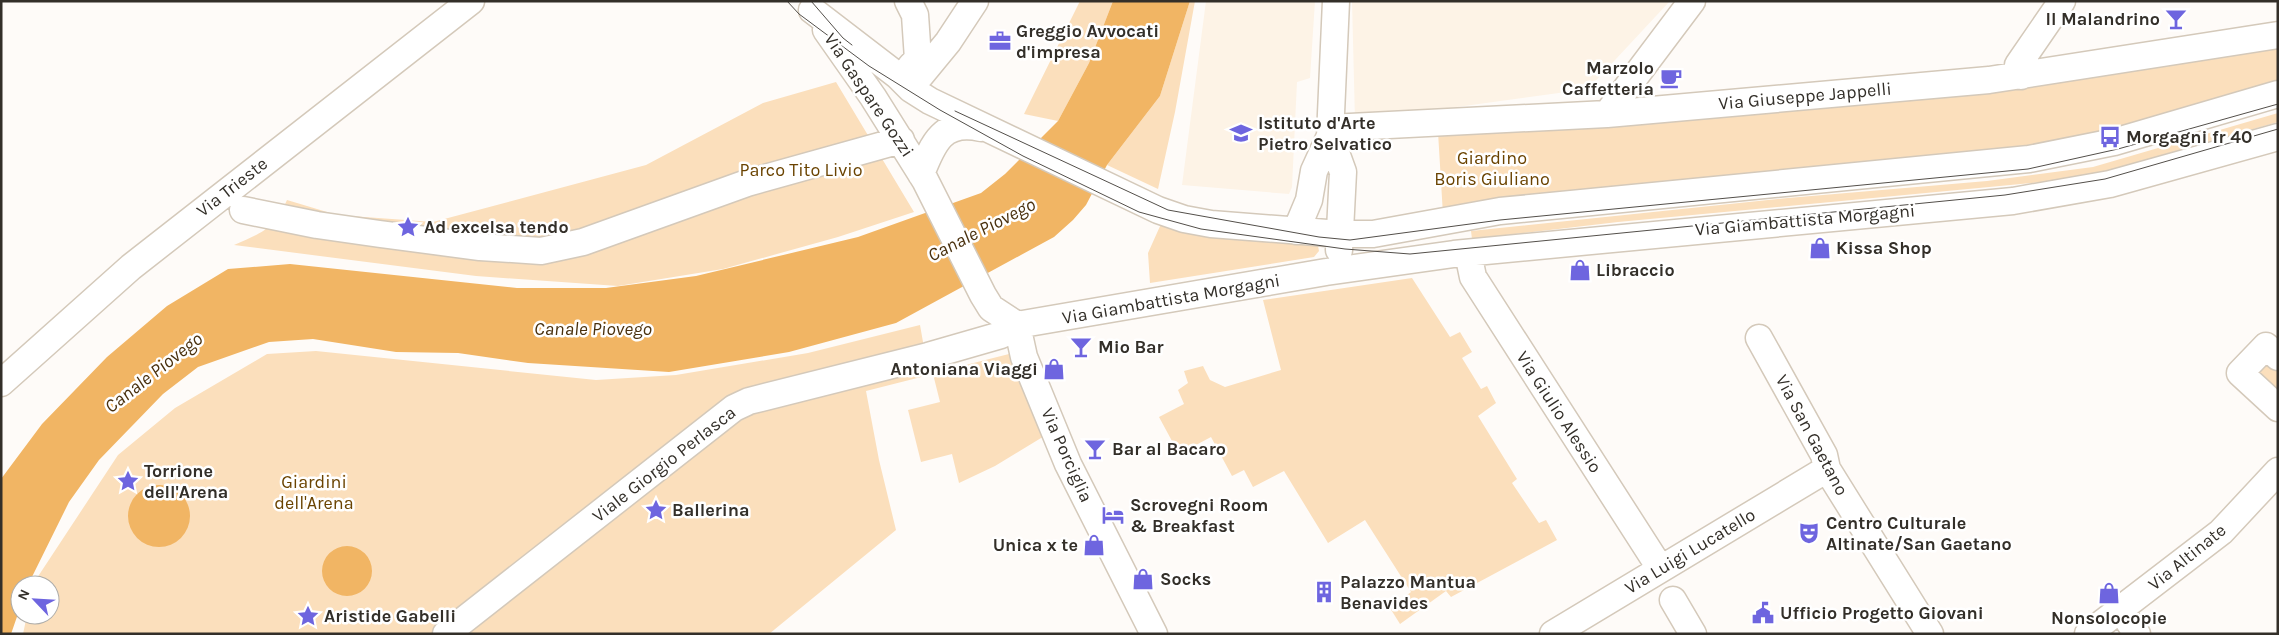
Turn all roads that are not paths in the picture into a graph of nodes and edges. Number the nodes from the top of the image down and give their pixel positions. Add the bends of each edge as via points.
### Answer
1 (471, 1) edge
2 (908, 1) edge
3 (975, 1) edge
4 (1336, 1) edge
5 (2062, 1) edge
6 (1691, 3) edge
7 (808, 6) edge
8 (2278, 35) edge
9 (2021, 76) junction
10 (2278, 94) edge
11 (1607, 114) junction
12 (989, 131) junction
13 (1330, 132) junction
14 (2278, 136) edge
15 (901, 140) junction
16 (923, 177) junction
17 (243, 210) dead end
18 (1296, 231) junction
19 (1340, 234) junction
20 (1468, 253) junction
21 (1326, 272) junction
22 (1009, 330) junction
23 (1759, 338) dead end
24 (2278, 358) edge
25 (4, 375) edge
26 (2278, 408) edge
27 (1827, 469) junction
28 (2278, 471) edge
29 (1666, 585) junction
30 (2121, 610) junction
31 (446, 634) edge
32 (1154, 634) edge
33 (1553, 634) edge
34 (1693, 634) edge
35 (1930, 634) edge
36 (2088, 634) edge
37 (2137, 634) edge

1 - 25 street, Via Trieste via 131,266
2 - 3 street via 915,15 916,71 948,42
4 - 13 street
5 - 9 street via 2018,66
6 - 11 street
7 - 12 street, Via Gaspare Gozzi via 911,89
7 - 15 street, Via Gaspare Gozzi
8 - 9 street, Via Giuseppe Jappelli
9 - 11 street, Via Giuseppe Jappelli
10 - 19 street via 2114,142 2029,160 1500,211 1373,234
11 - 13 street, Via Giuseppe Jappelli
12 - 16 street via 966,124 950,129 930,153
12 - 18 street, Via Gaspare Gozzi via 1175,216 1210,224
13 - 18 street
13 - 19 street via 1343,172
14 - 20 street, Via Giambattista Morgagni via 2110,184 2013,201
15 - 16 street, Via Gaspare Gozzi
15 - 17 street via 747,182 583,242 541,251 380,234
16 - 22 street, Via Gaspare Gozzi via 983,295
18 - 19 street
19 - 21 street via 1336,259
20 - 21 street, Via Giambattista Morgagni
20 - 29 street, Via Giulio Alessio via 1473,277
21 - 22 street, Via Giambattista Morgagni
22 - 31 street, Viale Giorgio Perlasca via 928,356 748,401 734,408
22 - 32 street, Via Porciglia via 1024,357 1068,464
23 - 27 street, Via San Gaetano via 1824,454
24 - 26 street via 2266,346 2240,373
27 - 29 street, Via Luigi Lucatello
27 - 35 street, Via San Gaetano
28 - 30 street, Via Altinate via 2221,532
29 - 33 street, Via Luigi Lucatello
29 - 34 street, Via Giulio Alessio
30 - 36 street, Via Altinate
30 - 37 street

